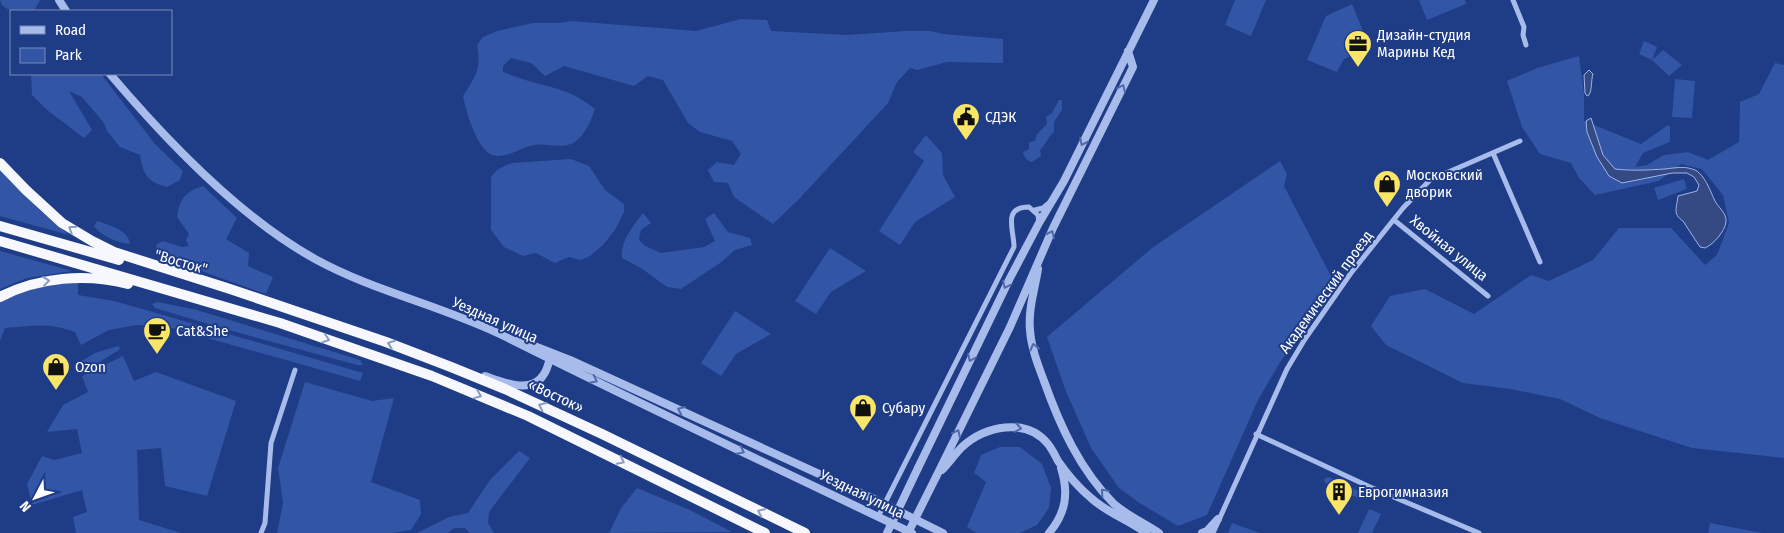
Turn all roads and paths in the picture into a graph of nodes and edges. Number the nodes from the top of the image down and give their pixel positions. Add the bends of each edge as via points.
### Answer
1 (1154, 0) edge
2 (1514, 0) edge
3 (1526, 45) dead end
4 (1128, 51) junction
5 (111, 75) edge
6 (1520, 141) dead end
7 (1493, 153) junction
8 (0, 163) edge
9 (1052, 200) junction
10 (1034, 210) junction
11 (1394, 220) junction
12 (1039, 223) junction
13 (0, 226) edge
14 (0, 241) edge
15 (1040, 257) junction
16 (1540, 262) dead end
17 (1488, 296) dead end
18 (0, 297) edge
19 (286, 309) junction
20 (280, 323) junction
21 (552, 356) junction
22 (451, 367) junction
23 (295, 370) dead end
24 (1256, 434) junction
25 (1058, 462) junction
26 (936, 477) junction
27 (884, 504) junction
28 (878, 517) junction
29 (1218, 519) junction
30 (1131, 523) junction
31 (1159, 532) edge
32 (262, 533) edge
33 (765, 533) edge
34 (805, 533) edge
35 (887, 533) edge
36 (908, 533) edge
37 (912, 533) edge
38 (942, 533) edge
39 (1049, 533) edge
40 (1146, 533) edge
41 (1202, 533) edge
42 (1213, 533) edge
43 (1479, 533) edge

1 - 4 street
2 - 3 street via 1524,27
4 -> 9 street
15 -> 4 street via 1133,67
5 - 21 street, Уездная улица via 142,112 247,212 315,259
6 - 7 street, Академический проезд
7 - 11 street, Академический проезд via 1430,180
7 - 16 street
19 -> 8 highway via 103,247 62,222
9 - 10 street via 1043,208
9 - 12 street
10 - 12 street
10 - 27 street via 1029,207 1014,212 1014,247
11 - 17 street, Хвойная улица
11 - 24 street, Академический проезд via 1351,273 1305,339
12 -> 35 street, bridge
13 - 19 highway, "Восток"
14 - 20 highway
26 -> 15 street via 1010,327
31 -> 15 street via 1131,517 1098,486 1074,450 1052,402 1030,330 1030,310
18 -> 20 highway via 36,282 101,280 125,283
22 -> 19 highway, «Восток»
20 -> 33 highway, «Восток» via 500,403
21 - 22 street via 540,379 519,386
27 -> 21 street, Уездная улица via 570,360
21 -> 28 street, Уездная улица
34 -> 22 highway, «Восток» via 602,434
23 - 32 street via 271,443
24 - 29 street, Академический проезд
24 - 43 street
26 -> 25 street via 962,447 989,431 1004,427 1020,427 1036,434 1048,444
25 - 30 street via 1091,498
25 - 39 street via 1066,490 1065,506
26 - 36 street, bridge
27 - 28 street
27 - 38 street, Уездная улица
28 - 37 street, Уездная улица
29 - 41 street
29 - 42 street, Академический проезд
30 - 31 street
30 - 40 street

